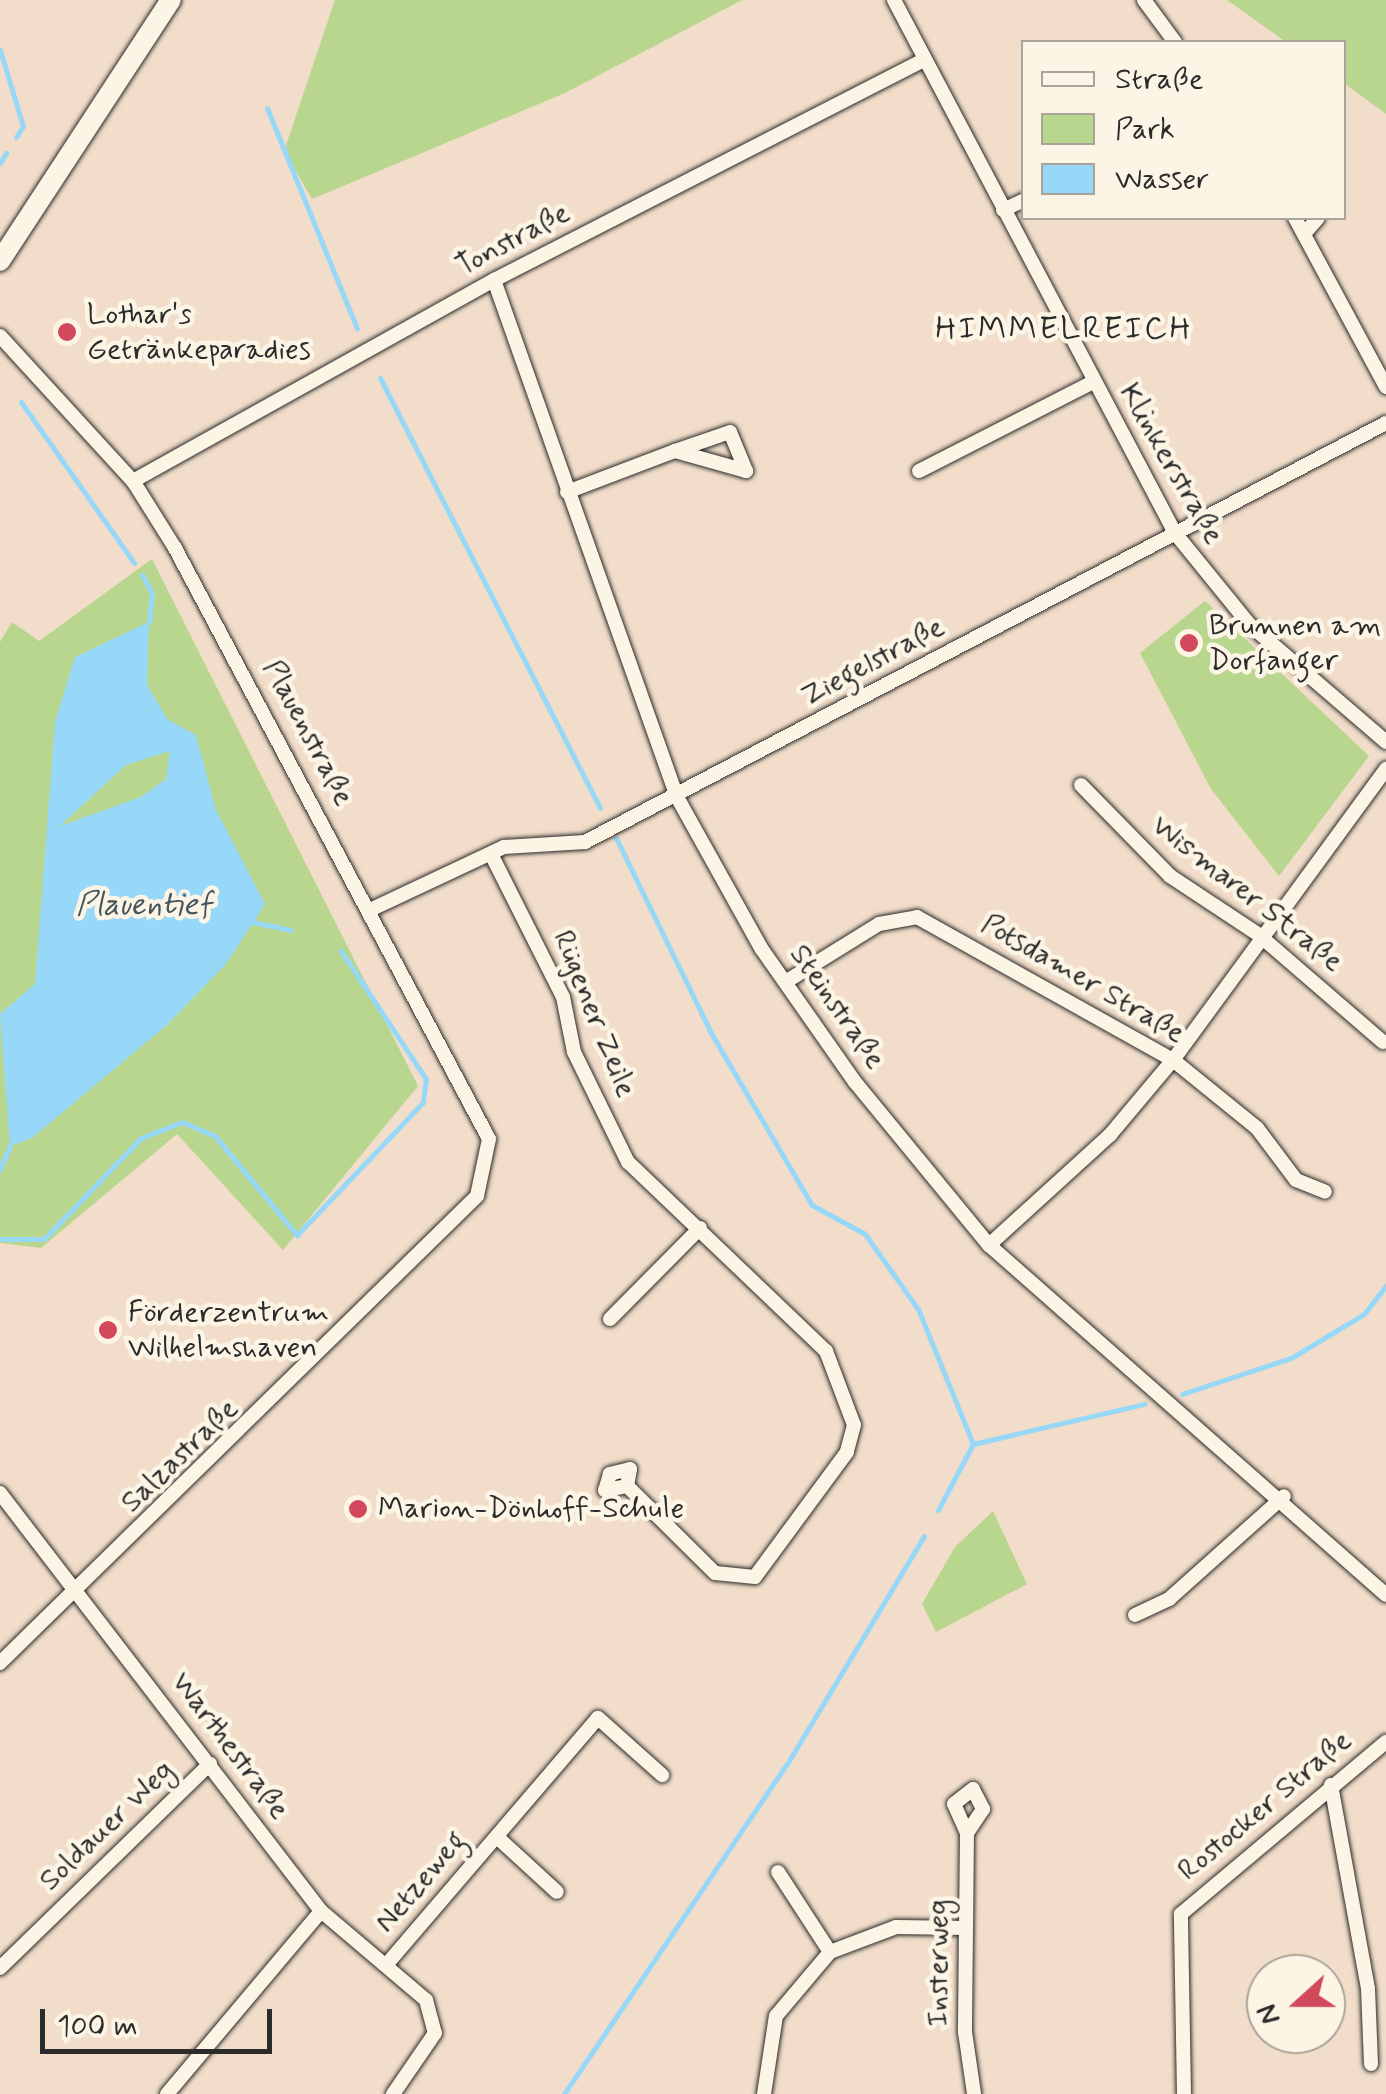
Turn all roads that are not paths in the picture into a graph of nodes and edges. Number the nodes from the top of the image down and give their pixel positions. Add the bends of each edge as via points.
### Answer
1 (171, 0) edge
2 (894, 0) edge
3 (1144, 0) edge
4 (1174, 40) edge
5 (925, 59) junction
6 (1021, 201) edge
7 (1003, 210) junction
8 (1297, 220) edge
9 (1316, 220) edge
10 (1304, 234) junction
11 (0, 261) edge
12 (494, 280) junction
13 (0, 336) edge
14 (1093, 382) junction
15 (1386, 388) edge
16 (1386, 423) edge
17 (675, 451) junction
18 (919, 472) dead end
19 (133, 481) junction
20 (567, 492) junction
21 (1175, 533) junction
22 (1386, 742) edge
23 (1386, 769) edge
24 (1081, 785) dead end
25 (677, 796) junction
26 (491, 854) junction
27 (372, 910) junction
28 (1258, 936) junction
29 (787, 981) junction
30 (1382, 1042) dead end
31 (1173, 1060) junction
32 (1326, 1192) dead end
33 (477, 1196) joint
34 (700, 1228) junction
35 (989, 1245) junction
36 (610, 1320) dead end
37 (627, 1486) dead end
38 (0, 1493) edge
39 (1284, 1496) junction
40 (77, 1593) junction
41 (1386, 1595) edge
42 (1136, 1615) dead end
43 (0, 1664) edge
44 (1386, 1742) edge
45 (210, 1764) junction
46 (662, 1774) dead end
47 (1330, 1785) junction
48 (968, 1832) dead end
49 (497, 1837) junction
50 (778, 1872) dead end
51 (557, 1892) dead end
52 (321, 1911) junction
53 (966, 1928) junction
54 (830, 1952) junction
55 (387, 1964) junction
56 (0, 1968) edge
57 (1371, 2064) dead end
58 (168, 2094) edge
59 (393, 2094) edge
60 (764, 2094) edge
61 (974, 2094) edge
62 (1184, 2094) edge

1 - 11 main road
2 - 5 street, Klinkerstraße
3 - 4 street
5 - 7 street, Klinkerstraße
5 - 12 street, Tonstraße
6 - 7 street
7 - 14 street, Klinkerstraße
8 - 10 street
9 - 10 street
10 - 15 street
12 - 19 street, Tonstraße
12 - 20 street, Steinstraße
13 - 19 street, Plauenstraße
14 - 18 street
14 - 21 street, Klinkerstraße
16 - 21 street, Ziegelstraße
17 - 17 street via 700,452 746,471 730,432
17 - 20 street
19 - 27 street, Plauenstraße
20 - 25 street, Steinstraße
21 - 22 street, Klinkerstraße via 1249,624
21 - 25 street, Ziegelstraße
23 - 28 street
24 - 28 street, Wismarer Straße via 1170,876
25 - 26 street, Ziegelstraße via 586,842
25 - 29 street, Steinstraße
26 - 27 street, Ziegelstraße
26 - 34 street, Rügener Zeile via 563,997 574,1052 628,1162
27 - 33 street, Plauenstraße via 490,1139
28 - 30 street, Wismarer Straße
28 - 31 street
29 - 31 street, Potsdamer Straße via 879,924 917,916
29 - 35 street, Steinstraße via 855,1082
31 - 32 street, Potsdamer Straße via 1257,1128 1296,1180
31 - 35 street via 1110,1135
33 - 40 street, Salzastraße
34 - 36 street
34 - 37 street, Rügener Zeile via 826,1351 854,1425 846,1452 755,1577 728,1581
35 - 39 street, Steinstraße
38 - 40 street, Warthestraße
39 - 41 street, Steinstraße
39 - 42 street via 1170,1599
40 - 43 street, Salzastraße
40 - 45 street, Warthestraße
44 - 47 street, Rostocker Straße
45 - 52 street, Warthestraße
45 - 56 street, Soldauer Weg
46 - 49 street, Netzeweg via 598,1718
47 - 57 street via 1368,1988
47 - 62 street, Rostocker Straße via 1181,1914
48 - 53 street, Insterweg
49 - 51 street, Netzeweg
49 - 55 street, Netzeweg
50 - 54 street
52 - 55 street, Warthestraße
52 - 58 street
53 - 54 street via 896,1927
53 - 61 street, Insterweg
54 - 60 street via 776,2016
55 - 59 street, Warthestraße via 434,2015 435,2033

